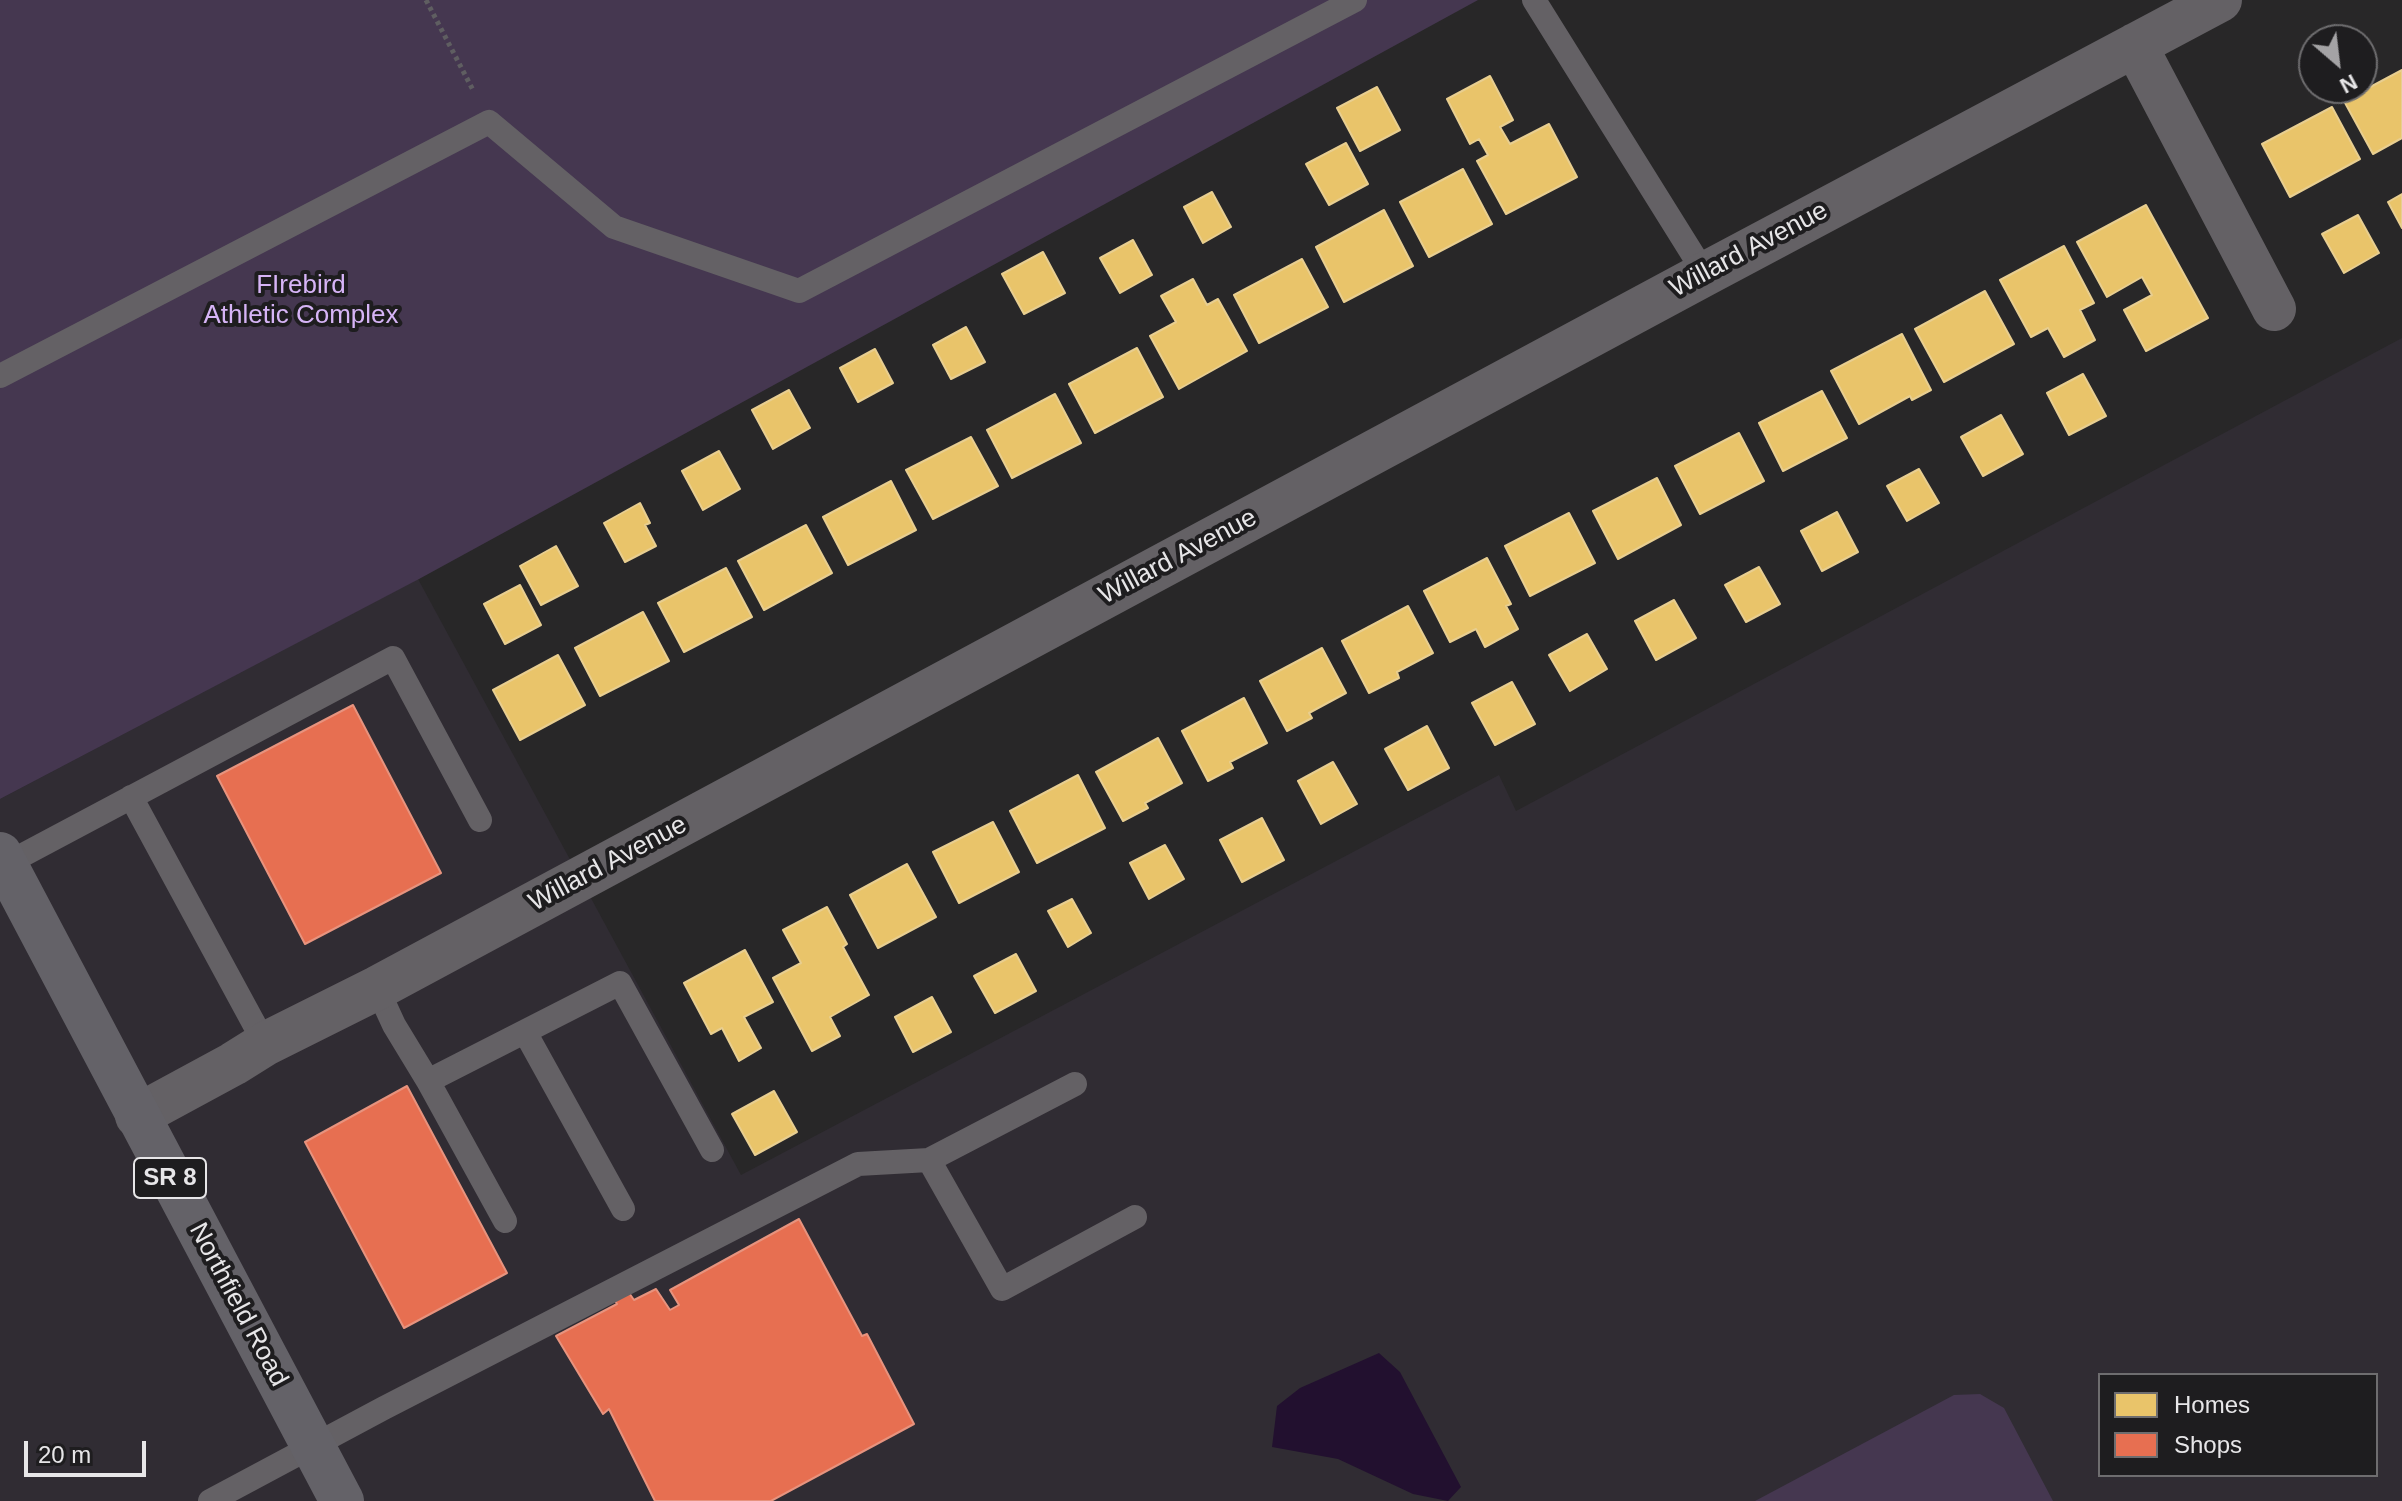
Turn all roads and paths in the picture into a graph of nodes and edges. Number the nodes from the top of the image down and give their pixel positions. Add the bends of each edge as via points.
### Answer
1 (426, 0) edge
2 (1355, 0) edge
3 (1534, 0) edge
4 (2220, 0) edge
5 (2135, 45) junction
6 (489, 122) junction
7 (1705, 274) junction
8 (2274, 309) dead end
9 (0, 376) edge
10 (131, 797) junction
11 (480, 820) dead end
12 (3, 859) edge
13 (377, 988) junction
14 (525, 1032) junction
15 (265, 1044) junction
16 (428, 1081) junction
17 (1075, 1084) dead end
18 (137, 1116) junction
19 (712, 1150) dead end
20 (929, 1160) junction
21 (623, 1209) dead end
22 (1135, 1217) dead end
23 (505, 1221) dead end
24 (313, 1446) junction
25 (210, 1501) edge
26 (342, 1501) edge

1 - 6 path
2 - 6 lane via 799,291 614,227
3 - 7 lane
4 - 5 street, Willard Avenue
5 - 7 street, Willard Avenue
5 - 8 street
6 - 9 lane
7 - 13 street, Willard Avenue
10 - 11 lane via 393,658
10 - 12 lane
10 - 15 lane
12 - 18 main road, Northfield Road / SR 8
13 - 15 street, Willard Avenue
13 - 16 lane
14 - 16 lane
14 - 19 lane via 620,983
14 - 21 lane
15 - 18 street, Willard Avenue
16 - 23 lane
17 - 20 lane
18 - 24 main road, Northfield Road / SR 8
20 - 22 lane via 1002,1289
20 - 24 lane via 858,1164
24 - 25 lane
24 - 26 main road, Northfield Road / SR 8

